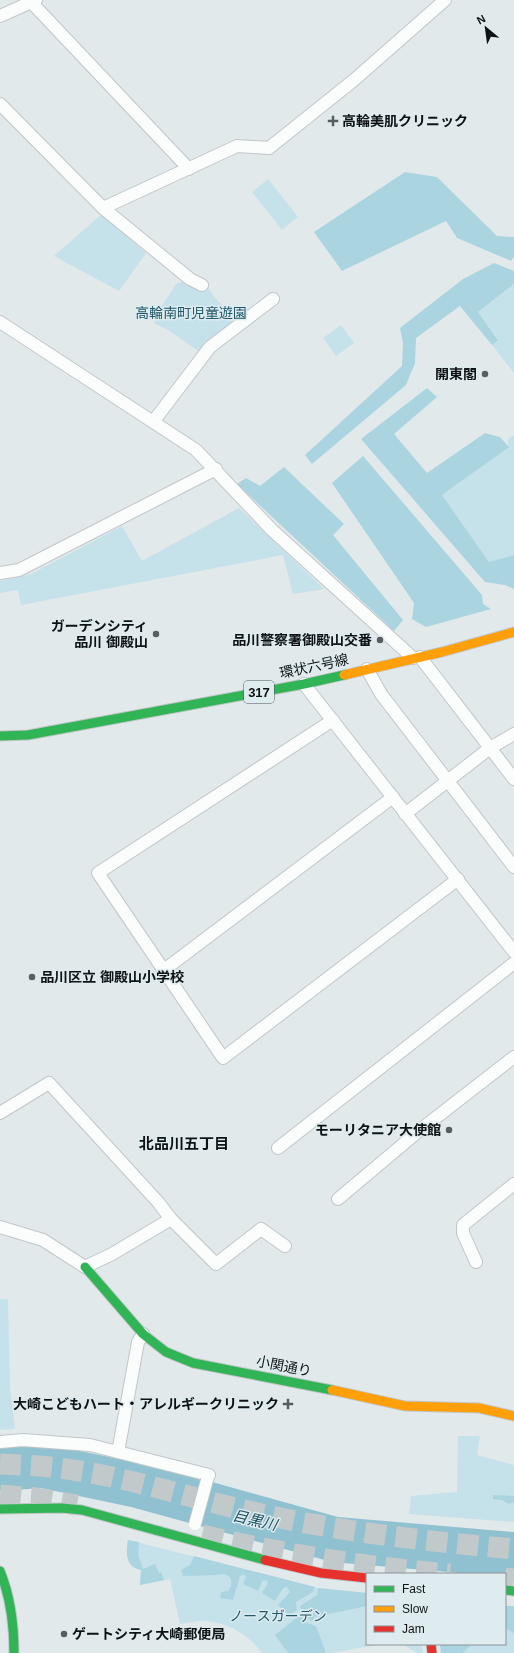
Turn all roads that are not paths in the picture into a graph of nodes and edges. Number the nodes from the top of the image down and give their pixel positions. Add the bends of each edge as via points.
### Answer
1 (445, 0) edge
2 (33, 1) edge
3 (0, 16) edge
4 (0, 104) edge
5 (189, 168) junction
6 (103, 208) junction
7 (202, 285) dead end
8 (273, 298) dead end
9 (0, 322) edge
10 (153, 422) junction
11 (216, 469) junction
12 (0, 573) edge
13 (514, 632) edge
14 (417, 658) junction
15 (367, 669) junction
16 (304, 684) junction
17 (333, 720) junction
18 (514, 734) edge
19 (0, 736) edge
20 (490, 748) junction
21 (514, 779) edge
22 (447, 781) junction
23 (392, 797) junction
24 (405, 814) junction
25 (514, 867) edge
26 (458, 879) junction
27 (514, 952) edge
28 (514, 963) edge
29 (164, 970) junction
30 (514, 1057) edge
31 (0, 1113) edge
32 (278, 1148) dead end
33 (514, 1184) edge
34 (338, 1199) dead end
35 (171, 1219) junction
36 (0, 1227) edge
37 (285, 1246) dead end
38 (476, 1262) dead end
39 (85, 1267) junction
40 (143, 1334) junction
41 (514, 1416) edge
42 (0, 1442) edge
43 (118, 1452) junction
44 (0, 1510) edge
45 (191, 1539) junction
46 (0, 1571) edge
47 (366, 1578) edge
48 (14, 1653) edge

1 - 5 street via 354,80 269,148 236,146
2 - 3 street via 15,6
2 - 5 street
4 - 6 street
5 - 6 street
6 - 7 street via 190,279
8 - 10 street via 210,347
9 - 10 street
10 - 11 street via 196,450
11 - 12 street via 19,570
11 - 14 street via 272,530
13 - 14 street, 環状六号線 / 317
14 - 15 street, 環状六号線 / 317
14 - 20 street
15 - 16 street, 環状六号線 / 317
15 - 22 street via 381,694
16 - 17 street
16 - 19 street, 環状六号線 / 317 via 28,735
17 - 23 street
17 - 29 street via 98,873
18 - 20 street
20 - 21 street
20 - 22 street
22 - 24 street
22 - 25 street
23 - 24 street
23 - 29 street
24 - 26 street
26 - 27 street
26 - 29 street via 223,1058
28 - 32 street
30 - 34 street via 420,1130
31 - 35 street via 49,1084
33 - 38 street via 463,1225 463,1233
35 - 37 street via 216,1264 261,1229
35 - 39 street
36 - 39 street via 43,1240
39 - 40 street, 小関通り
40 - 41 street, 小関通り via 166,1352 193,1363 405,1406 479,1408
40 - 43 street via 138,1342
42 - 43 street via 54,1441 90,1445
43 - 45 street, bridge via 209,1475
44 - 45 street via 82,1510
45 - 47 street via 282,1566
46 - 48 street via 8,1590 14,1622

